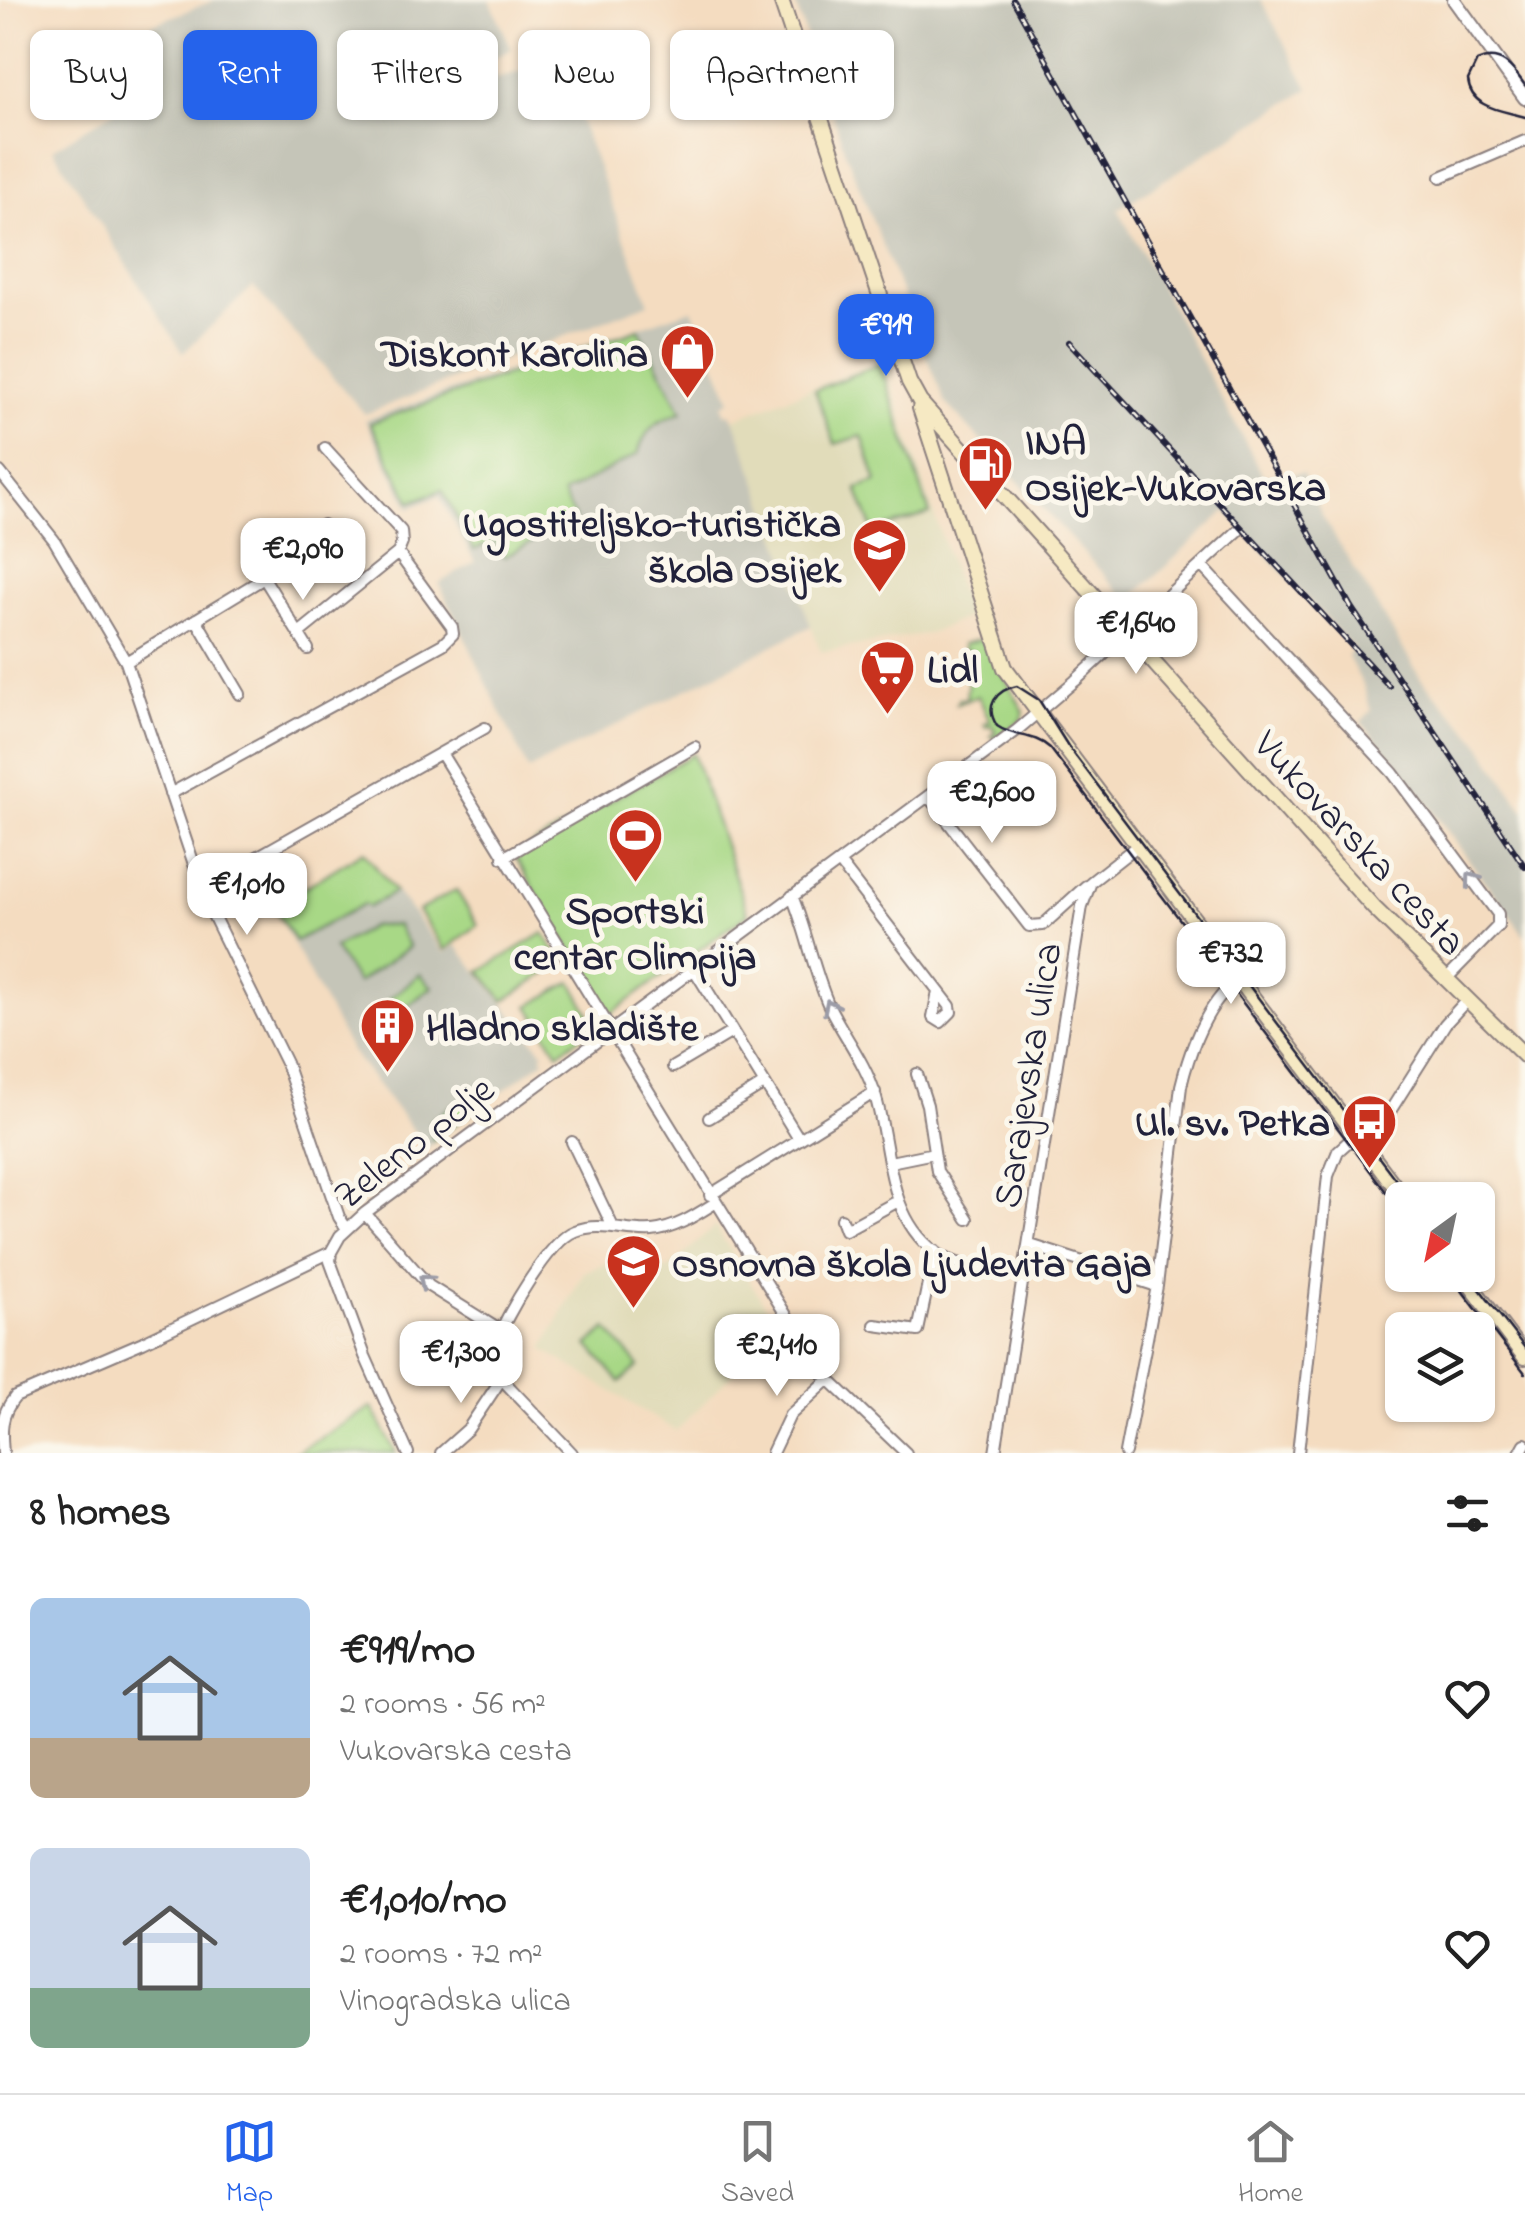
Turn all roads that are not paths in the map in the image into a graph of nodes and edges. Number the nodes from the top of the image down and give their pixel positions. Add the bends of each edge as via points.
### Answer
1 (780, 0) edge
2 (1454, 0) edge
3 (1525, 98) edge
4 (1525, 141) edge
5 (1441, 177) dead end
6 (916, 396) junction
7 (325, 448) dead end
8 (0, 472) edge
9 (323, 525) dead end
10 (1238, 531) dead end
11 (398, 553) junction
12 (1201, 565) junction
13 (264, 578) junction
14 (196, 619) junction
15 (299, 633) junction
16 (1127, 634) junction
17 (308, 649) dead end
18 (126, 662) junction
19 (240, 694) dead end
20 (1037, 714) junction
21 (485, 728) dead end
22 (695, 747) dead end
23 (441, 753) junction
24 (170, 794) junction
25 (928, 796) junction
26 (1137, 846) junction
27 (502, 858) junction
28 (838, 862) junction
29 (1091, 882) junction
30 (202, 888) junction
31 (792, 896) junction
32 (694, 969) junction
33 (1238, 980) junction
34 (1444, 980) junction
35 (938, 991) dead end
36 (1466, 1001) junction
37 (610, 1030) junction
38 (732, 1032) junction
39 (1525, 1056) edge
40 (674, 1067) dead end
41 (918, 1074) dead end
42 (764, 1084) junction
43 (875, 1092) junction
44 (710, 1118) dead end
45 (799, 1139) junction
46 (1360, 1140) junction
47 (572, 1142) dead end
48 (934, 1153) junction
49 (890, 1162) junction
50 (1392, 1182) edge
51 (713, 1199) junction
52 (898, 1201) junction
53 (365, 1213) junction
54 (841, 1219) dead end
55 (968, 1219) dead end
56 (612, 1227) junction
57 (347, 1229) junction
58 (1030, 1245) junction
59 (331, 1252) junction
60 (935, 1252) junction
61 (1023, 1276) junction
62 (1157, 1286) junction
63 (1475, 1292) edge
64 (876, 1325) dead end
65 (501, 1331) junction
66 (1525, 1357) edge
67 (828, 1380) junction
68 (500, 1381) junction
69 (1525, 1444) edge
70 (3, 1453) edge
71 (408, 1453) edge
72 (441, 1453) edge
73 (572, 1453) edge
74 (772, 1453) edge
75 (906, 1453) edge
76 (995, 1453) edge
77 (1125, 1453) edge
78 (1298, 1453) edge
79 (1520, 1453) edge

1 - 6 main road, Vukovarska cesta
2 - 3 street
4 - 5 street
6 - 16 main road, Vukovarska cesta
6 - 20 main road via 999,656
7 - 11 street via 400,532
8 - 18 street via 54,540
9 - 13 street
10 - 12 street, Zeleno polje
11 - 15 street
11 - 24 street via 453,634
12 - 16 street, Zeleno polje
34 -> 12 street via 1491,936 1498,914 1393,773
13 - 14 street
13 - 15 street
14 - 18 street
14 - 19 street
15 - 17 street
16 - 20 street, Zeleno polje
16 - 34 main road, Vukovarska cesta
18 - 24 street
20 - 25 street, Zeleno polje
20 - 26 main road
21 - 23 street
22 - 27 street
23 - 27 street
23 - 30 street
24 - 30 street
25 - 28 street, Zeleno polje
25 - 29 street via 1026,924 1043,924
26 - 29 street
26 - 33 main road
27 - 37 street
28 - 31 street, Zeleno polje
28 - 35 street
29 - 58 street, Sarajevska ulica
30 - 57 street via 286,1063
31 - 32 street, Zeleno polje
43 -> 31 street via 811,963
32 - 37 street, Zeleno polje
32 - 38 street
33 - 46 main road
33 - 62 street via 1219,998 1184,1072
34 - 36 main road, Vukovarska cesta
36 - 39 main road, Vukovarska cesta
36 - 46 street via 1375,1135
37 - 51 street
37 - 53 street, Zeleno polje
38 - 40 street
38 - 42 street
41 - 48 street
42 - 44 street
42 - 45 street
43 - 45 street
43 - 49 street
45 - 51 street
46 - 50 main road
46 - 78 street via 1338,1152 1328,1176
47 - 56 street
48 - 49 street
48 - 55 street via 937,1171
49 - 52 street
51 - 56 street via 689,1219 657,1231
51 - 67 street
52 - 54 street via 845,1230
52 - 60 street
53 - 57 street, Zeleno polje
65 -> 53 street via 429,1286
56 - 65 street via 564,1237
57 - 59 street, Zeleno polje
58 - 61 street, Sarajevska ulica
58 - 62 street
59 - 70 street, Zeleno polje via 11,1401 0,1425
59 - 71 street via 365,1356
60 - 61 street
60 - 64 street via 918,1331
61 - 76 street, Sarajevska ulica
62 - 77 street
63 - 66 main road
65 - 68 street via 493,1353
67 - 74 street via 790,1415
67 - 75 street
68 - 72 street via 468,1430
68 - 73 street
69 - 79 street

